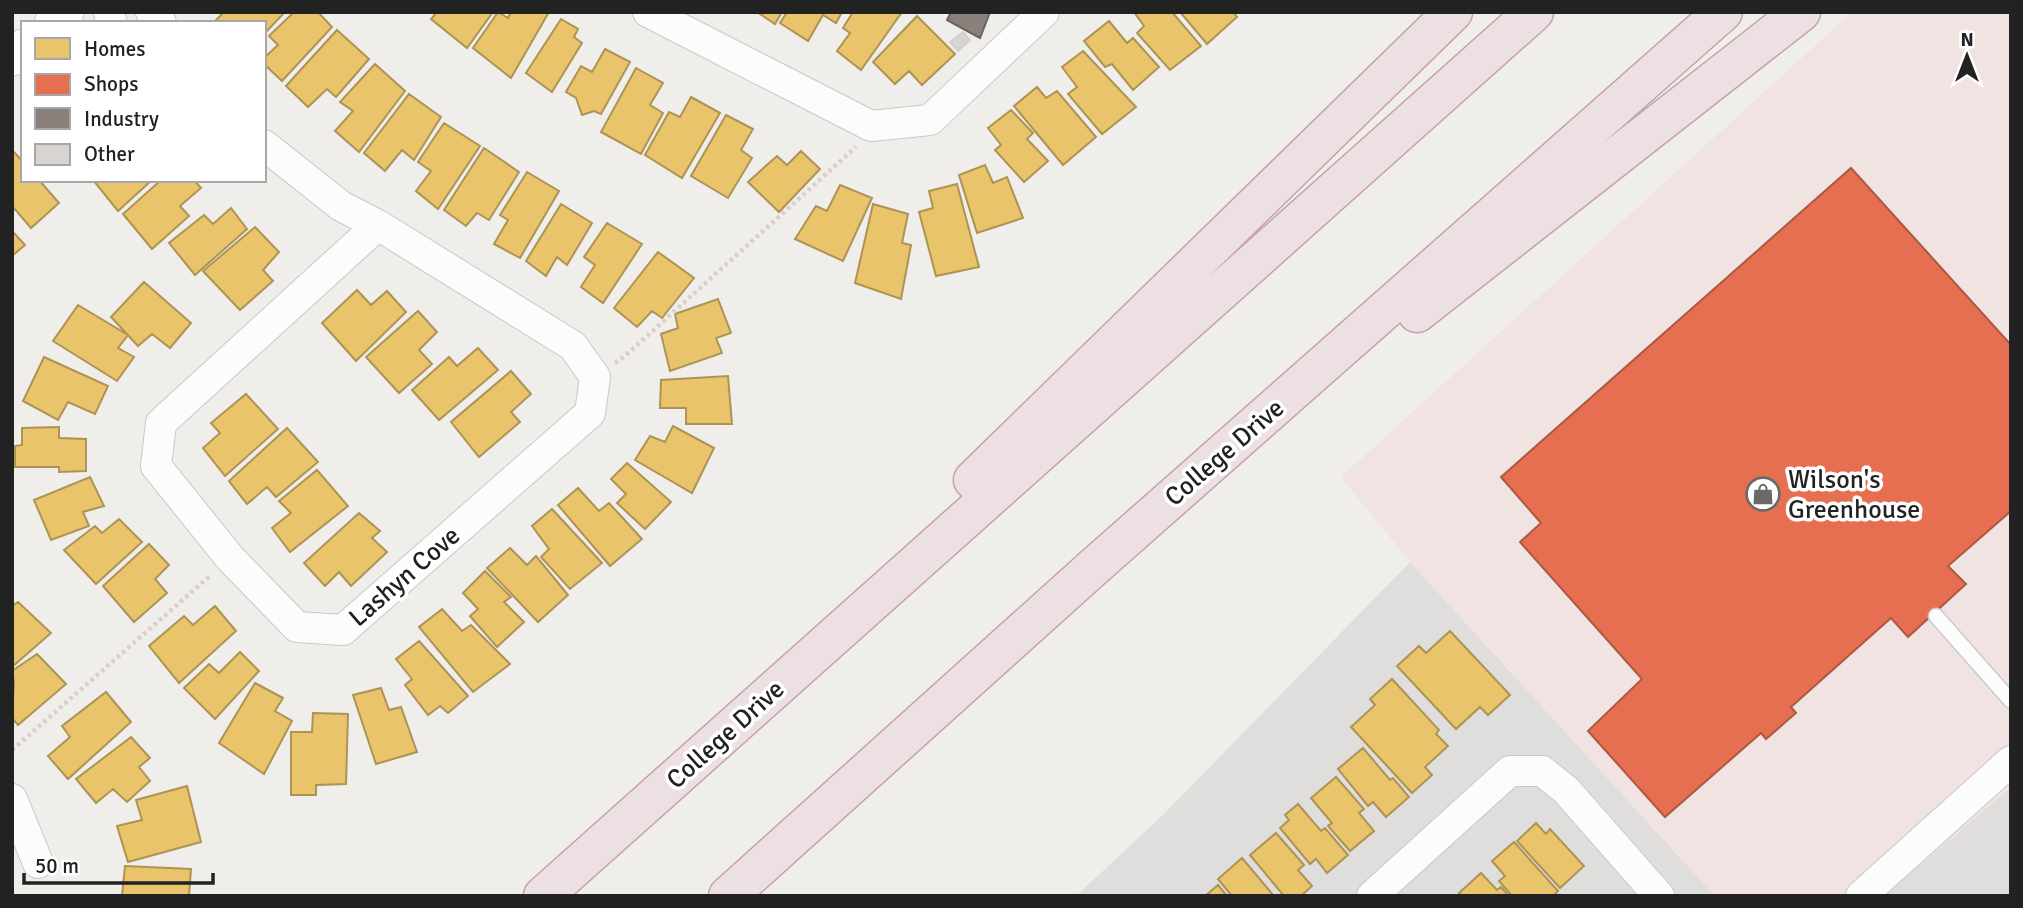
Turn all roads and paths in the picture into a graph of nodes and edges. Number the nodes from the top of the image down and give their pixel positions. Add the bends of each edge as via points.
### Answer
1 (648, 12) edge
2 (1044, 12) edge
3 (1453, 12) edge
4 (1534, 12) edge
5 (1723, 12) edge
6 (1801, 12) edge
7 (266, 147) edge
8 (854, 151) dead end
9 (378, 225) junction
10 (626, 355) dead end
11 (1096, 565) junction
12 (215, 571) dead end
13 (1936, 616) dead end
14 (2011, 701) edge
15 (12, 751) edge
16 (2011, 761) edge
17 (12, 799) edge
18 (38, 863) dead end
19 (573, 870) junction
20 (543, 896) edge
21 (728, 896) edge
22 (1372, 896) edge
23 (1659, 896) edge
24 (1861, 896) edge

1 - 2 street via 871,126 930,120
3 - 19 highway
4 - 19 highway, College Drive
5 - 11 highway, College Drive
6 - 11 highway
7 - 9 street, Lashyn Cove via 341,206
8 - 10 path
9 - 9 street, Lashyn Cove via 161,423 156,466 230,558 297,627 343,630 590,413 595,377 573,346
11 - 21 highway, College Drive
12 - 15 path
13 - 14 lane
16 - 24 street
17 - 18 street
19 - 20 highway, College Drive
22 - 23 street via 1510,771 1542,771 1566,790

